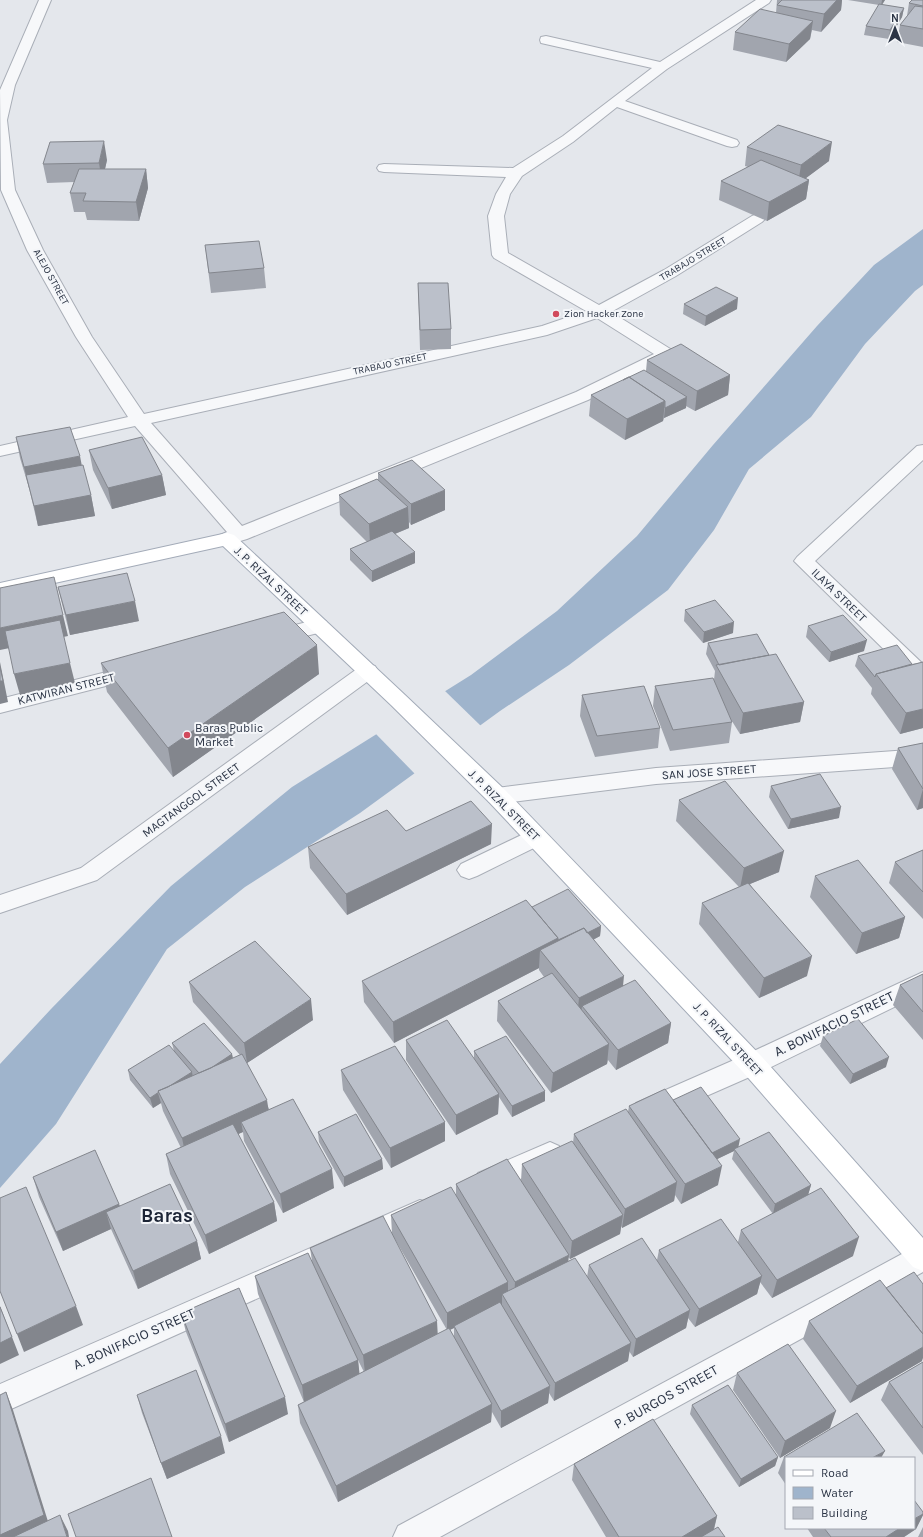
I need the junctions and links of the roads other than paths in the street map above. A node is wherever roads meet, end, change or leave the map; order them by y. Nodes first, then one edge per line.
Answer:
1 (45, 0) edge
2 (765, 0) edge
3 (546, 40) dead end
4 (662, 66) junction
5 (4, 87) edge
6 (616, 102) junction
7 (0, 120) edge
8 (732, 143) dead end
9 (384, 168) dead end
10 (516, 173) junction
11 (757, 219) dead end
12 (599, 312) junction
13 (138, 420) junction
14 (923, 450) edge
15 (0, 451) edge
16 (233, 537) junction
17 (0, 589) edge
18 (319, 626) junction
19 (258, 641) edge
20 (152, 668) edge
21 (368, 671) junction
22 (923, 676) edge
23 (0, 706) edge
24 (923, 757) edge
25 (497, 796) junction
26 (536, 837) junction
27 (469, 870) dead end
28 (0, 904) edge
29 (923, 982) edge
30 (752, 1064) junction
31 (620, 1122) edge
32 (569, 1145) edge
33 (923, 1257) edge
34 (0, 1399) edge
35 (409, 1537) edge

1 - 5 street, ALEJO STREET
2 - 4 street
3 - 4 street
4 - 6 street
5 - 7 street, ALEJO STREET
6 - 8 street
6 - 10 street
7 - 13 street, ALEJO STREET
9 - 10 street
10 - 12 street
11 - 12 street, TRABAJO STREET
12 - 13 street, TRABAJO STREET
12 - 16 street
13 - 15 street, TRABAJO STREET
13 - 16 street, ALEJO STREET
14 - 22 street, ILAYA STREET
16 - 17 main road, J. P. RIZAL STREET
16 - 18 main road, J. P. RIZAL STREET
18 - 19 street
18 - 21 main road, J. P. RIZAL STREET
20 - 23 street, KATWIRAN STREET
21 - 25 main road, J. P. RIZAL STREET
21 - 28 street, MAGTANGGOL STREET
24 - 25 street, SAN JOSE STREET
25 - 26 main road, J. P. RIZAL STREET
26 - 27 street
26 - 30 main road, J. P. RIZAL STREET
29 - 30 street, A. BONIFACIO STREET
30 - 31 street, A. BONIFACIO STREET
30 - 33 main road, J. P. RIZAL STREET
32 - 34 street, A. BONIFACIO STREET
33 - 35 street, P. BURGOS STREET

